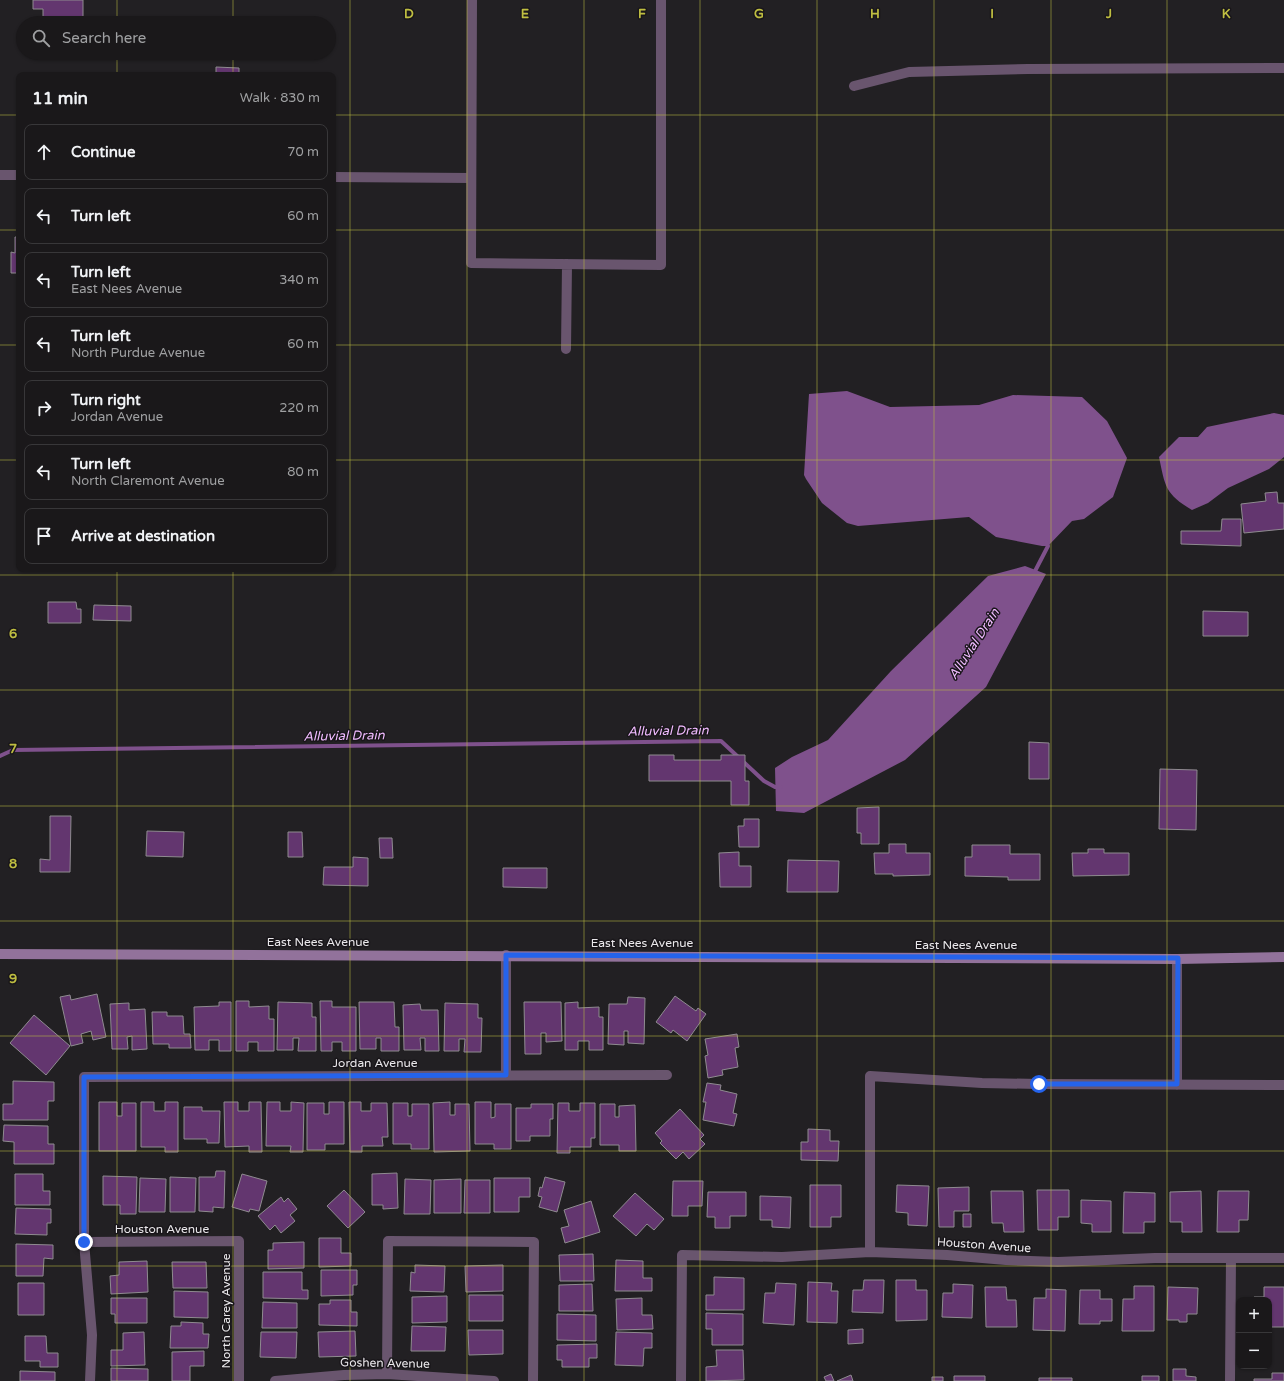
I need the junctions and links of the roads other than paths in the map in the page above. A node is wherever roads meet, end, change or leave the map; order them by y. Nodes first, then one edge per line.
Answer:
1 (472, 0) edge
2 (661, 0) edge
3 (1284, 68) edge
4 (854, 86) dead end
5 (0, 175) edge
6 (16, 175) edge
7 (336, 177) edge
8 (471, 178) junction
9 (567, 264) junction
10 (566, 349) dead end
11 (0, 954) edge
12 (506, 955) junction
13 (1284, 957) edge
14 (1178, 958) junction
15 (506, 1075) junction
16 (667, 1075) dead end
17 (1177, 1084) junction
18 (1284, 1085) edge
19 (239, 1241) joint
20 (84, 1242) junction
21 (870, 1252) junction
22 (1230, 1258) junction
23 (1284, 1258) edge
24 (387, 1374) junction
25 (90, 1381) edge
26 (239, 1381) edge
27 (275, 1381) edge
28 (494, 1381) edge
29 (533, 1381) edge
30 (681, 1381) edge
31 (1230, 1381) edge

1 - 8 street
2 - 9 street
3 - 4 street
5 - 6 street
7 - 8 street
8 - 9 street
9 - 10 street
11 - 12 main road, East Nees Avenue
12 - 14 main road, East Nees Avenue
12 - 15 street
13 - 14 main road, East Nees Avenue
14 - 17 street
15 - 16 street, Jordan Avenue
15 - 20 street, Jordan Avenue
17 - 18 street
17 - 21 street
19 - 20 street, Houston Avenue
19 - 26 street, North Carey Avenue
20 - 25 street
21 - 22 street, Houston Avenue
21 - 30 street, Houston Avenue
22 - 23 street, Houston Avenue
22 - 31 street
24 - 27 street, Goshen Avenue
24 - 28 street, Goshen Avenue
24 - 29 street

